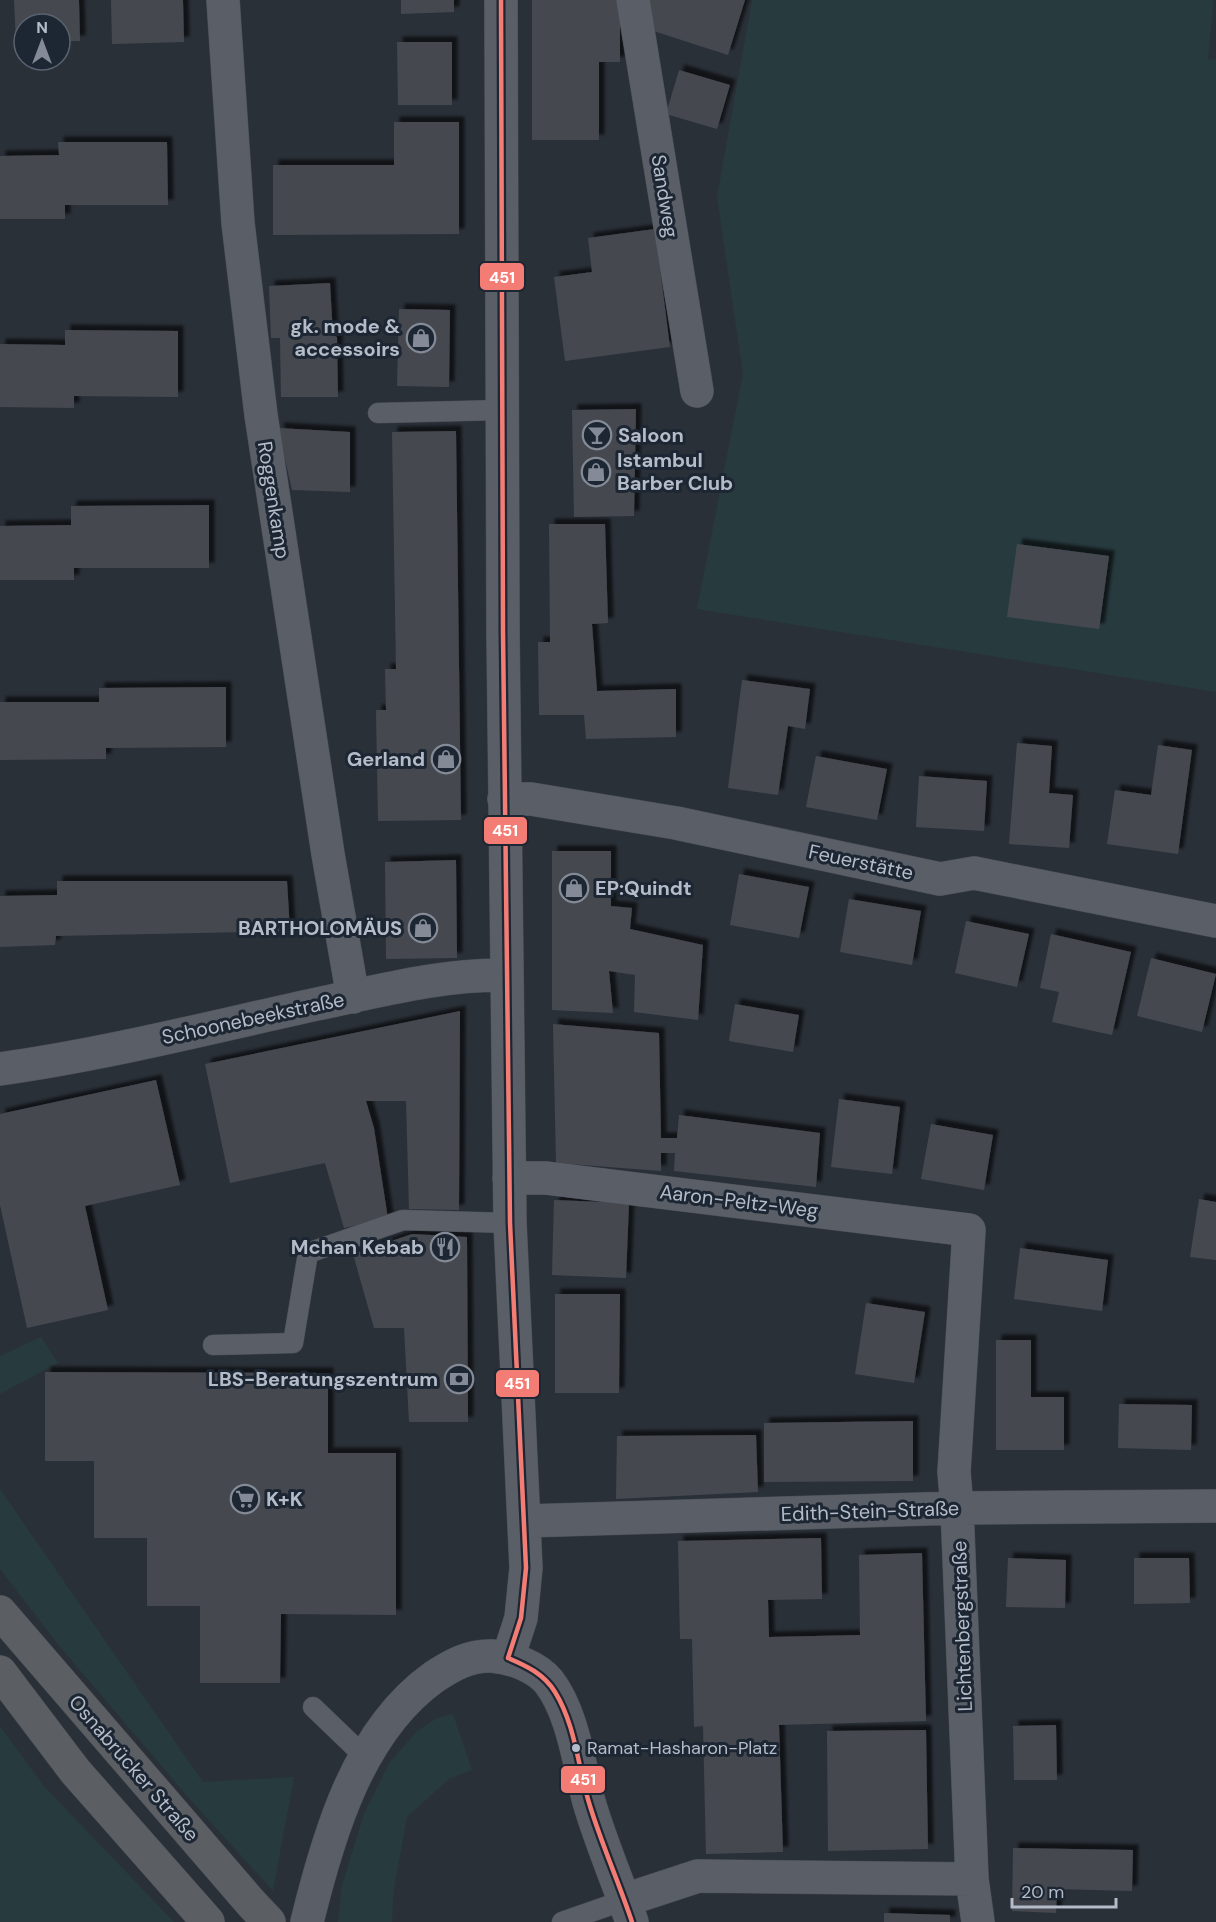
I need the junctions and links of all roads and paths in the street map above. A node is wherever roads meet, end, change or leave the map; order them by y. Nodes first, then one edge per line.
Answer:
1 (223, 0) edge
2 (501, 0) edge
3 (633, 0) edge
4 (697, 391) dead end
5 (501, 410) junction
6 (378, 413) dead end
7 (504, 799) junction
8 (1216, 921) edge
9 (506, 975) junction
10 (353, 997) junction
11 (0, 1069) edge
12 (509, 1178) junction
13 (510, 1223) junction
14 (969, 1230) joint
15 (213, 1345) dead end
16 (1216, 1506) edge
17 (957, 1508) junction
18 (525, 1521) junction
19 (0, 1612) edge
20 (508, 1658) junction
21 (0, 1672) edge
22 (313, 1707) dead end
23 (365, 1756) junction
24 (972, 1879) junction
25 (629, 1911) edge
26 (260, 1913) edge
27 (208, 1922) edge
28 (307, 1922) edge
29 (562, 1922) edge
30 (978, 1922) edge

1 - 10 street, Roggenkamp
2 - 5 street
3 - 4 street, Sandweg
5 - 6 lane
5 - 7 street
7 - 8 street, Feuerstätte
7 - 9 street
9 - 10 street, Schoonebeekstraße
9 - 12 street
10 - 11 street, Schoonebeekstraße
12 - 13 street
12 - 14 street, Aaron-Peltz-Weg
13 - 15 lane
13 - 18 street
14 - 17 street, Lichtenbergstraße
16 - 17 street, Edith-Stein-Straße
17 - 18 street, Edith-Stein-Straße
17 - 24 street, Lichtenbergstraße
18 - 20 street
19 - 26 highway, Osnabrücker Straße
20 - 23 street
20 - 25 street
21 - 27 highway
22 - 23 lane
23 - 28 street
24 - 25 street
24 - 30 street, Lichtenbergstraße
25 - 29 lane

